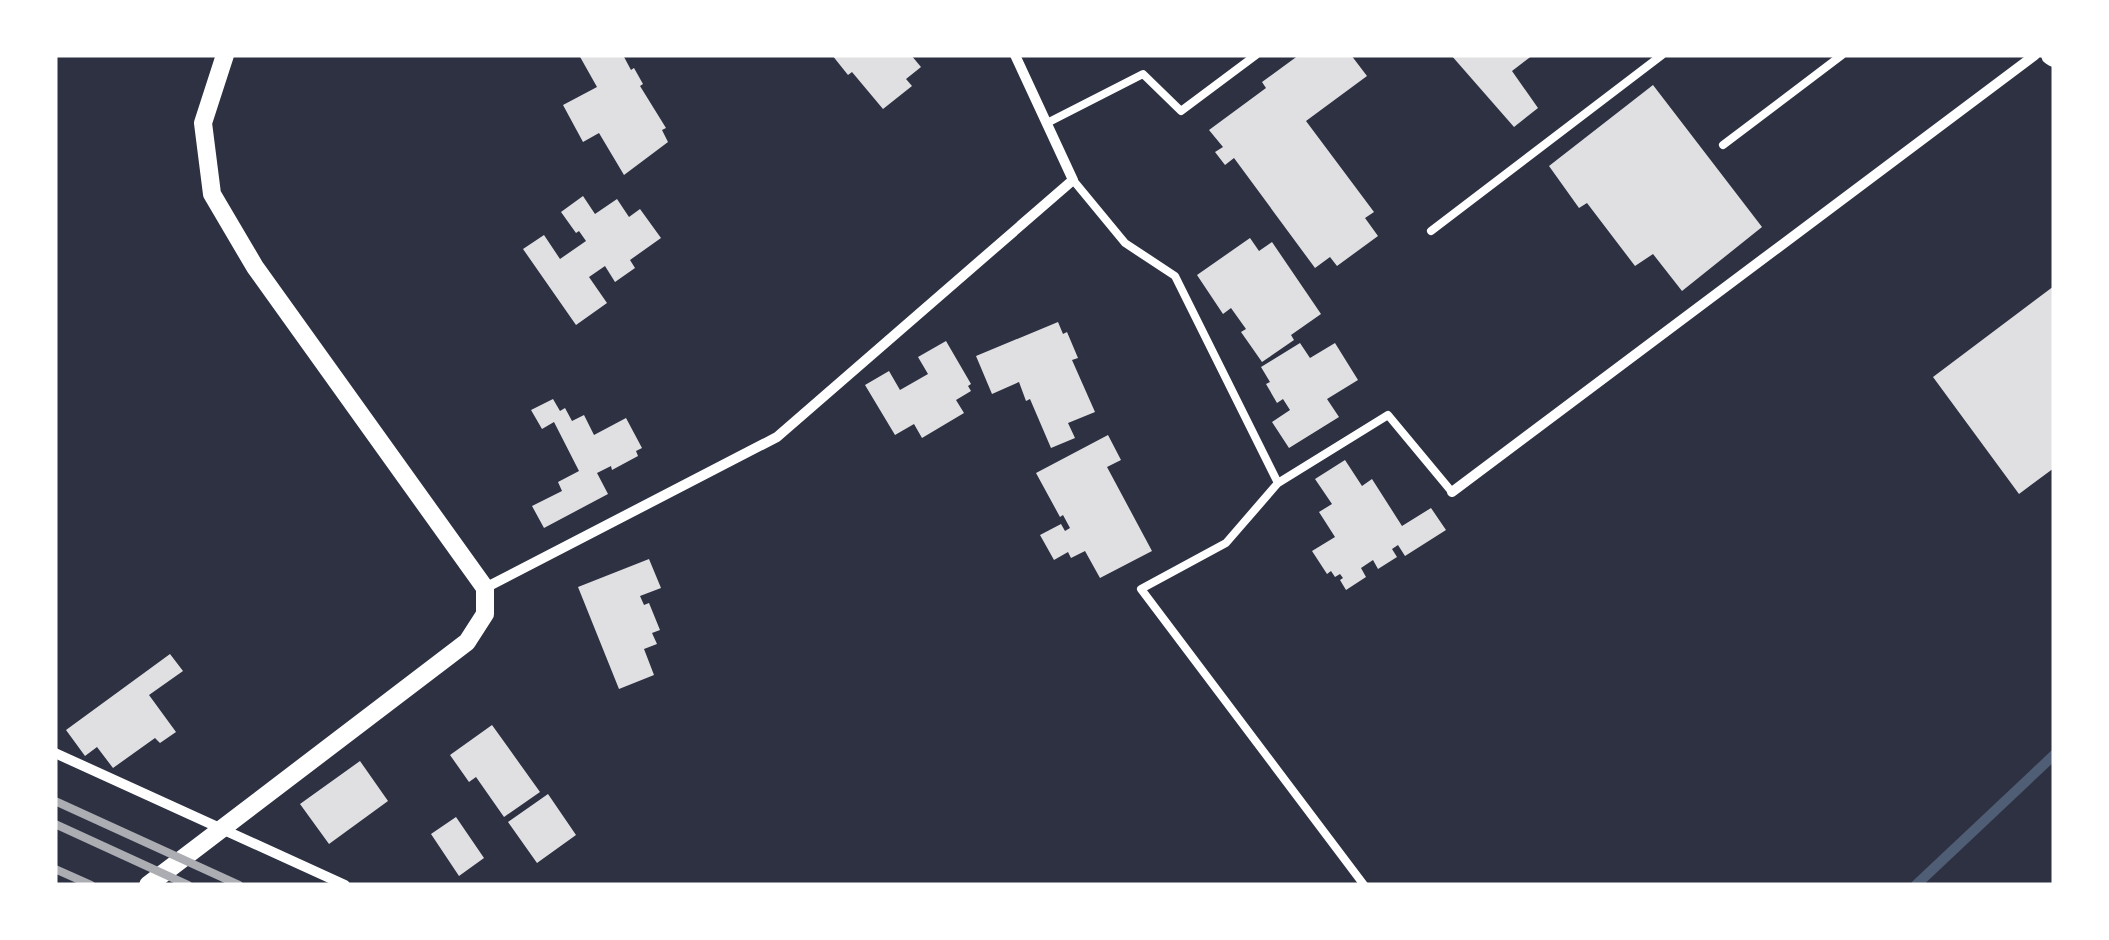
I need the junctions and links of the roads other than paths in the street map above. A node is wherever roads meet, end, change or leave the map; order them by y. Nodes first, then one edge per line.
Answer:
1 (225, 55) edge
2 (1015, 55) edge
3 (1256, 55) edge
4 (1662, 55) edge
5 (1842, 55) edge
6 (2036, 55) edge
7 (1047, 124) junction
8 (1723, 145) dead end
9 (1073, 180) junction
10 (1431, 231) dead end
11 (1278, 483) junction
12 (1452, 492) joint
13 (485, 588) junction
14 (55, 753) edge
15 (222, 828) junction
16 (148, 885) edge
17 (345, 885) edge
18 (1364, 885) edge

1 - 13 street
2 - 7 street
3 - 7 lane
4 - 10 lane
5 - 8 lane
6 - 12 street
7 - 9 street
9 - 11 lane
9 - 13 street
11 - 12 lane
11 - 18 lane
13 - 15 street
14 - 15 street
15 - 16 street
15 - 17 street

